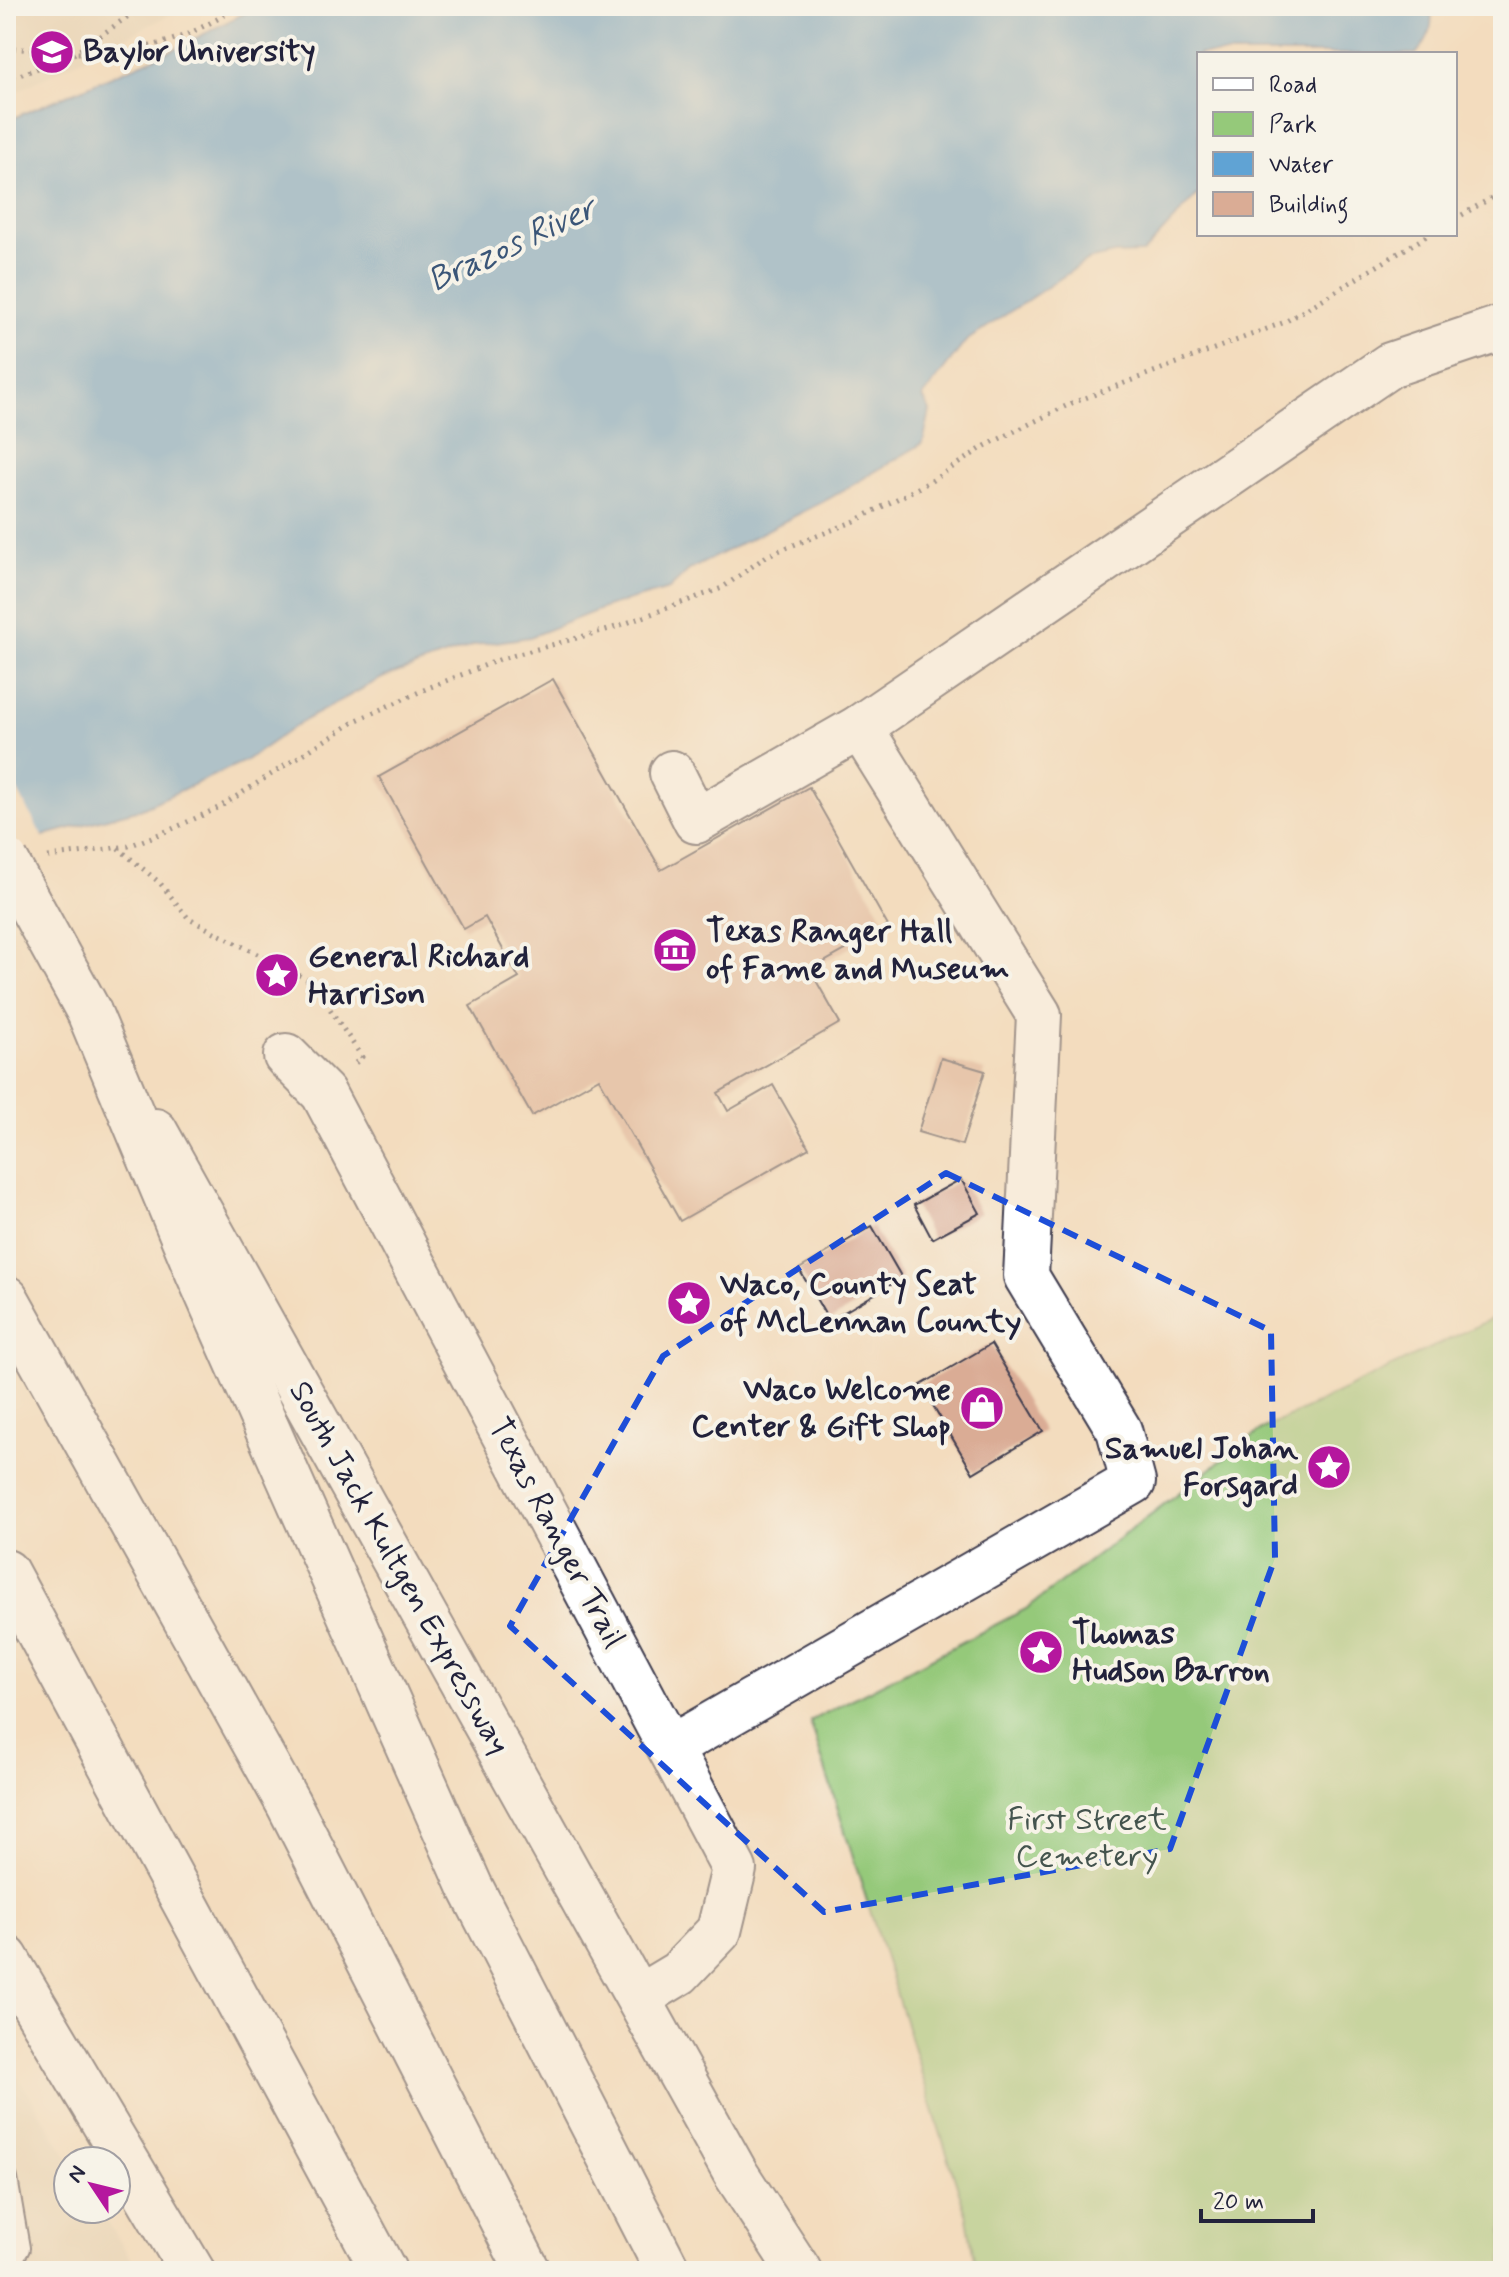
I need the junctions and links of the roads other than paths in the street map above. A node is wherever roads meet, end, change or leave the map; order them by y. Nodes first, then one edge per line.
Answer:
1 (1503, 327) edge
2 (860, 727) junction
3 (672, 773) dead end
4 (24, 859) edge
5 (89, 1012) junction
6 (286, 1056) dead end
7 (6, 1298) edge
8 (6, 1572) edge
9 (670, 1748) junction
10 (6, 1958) edge
11 (639, 1997) junction
12 (6, 2179) edge
13 (782, 2253) edge
14 (12, 2257) edge
15 (21, 2271) edge
16 (192, 2271) edge
17 (384, 2271) edge
18 (528, 2271) edge
19 (668, 2271) edge
20 (799, 2271) edge

1 - 2 main road
2 - 3 main road
2 - 9 main road
4 - 5 main road, South Jack Kultgen Expressway, bridge
5 - 11 main road, South Jack Kultgen Expressway
5 - 19 main road
6 - 9 main road, Texas Ranger Trail
7 - 18 main road
8 - 17 main road
9 - 11 main road, Texas Ranger Trail
10 - 16 main road
11 - 13 main road, South Jack Kultgen Expressway
12 - 14 lane
13 - 20 main road, South Jack Kultgen Expressway
14 - 15 lane

